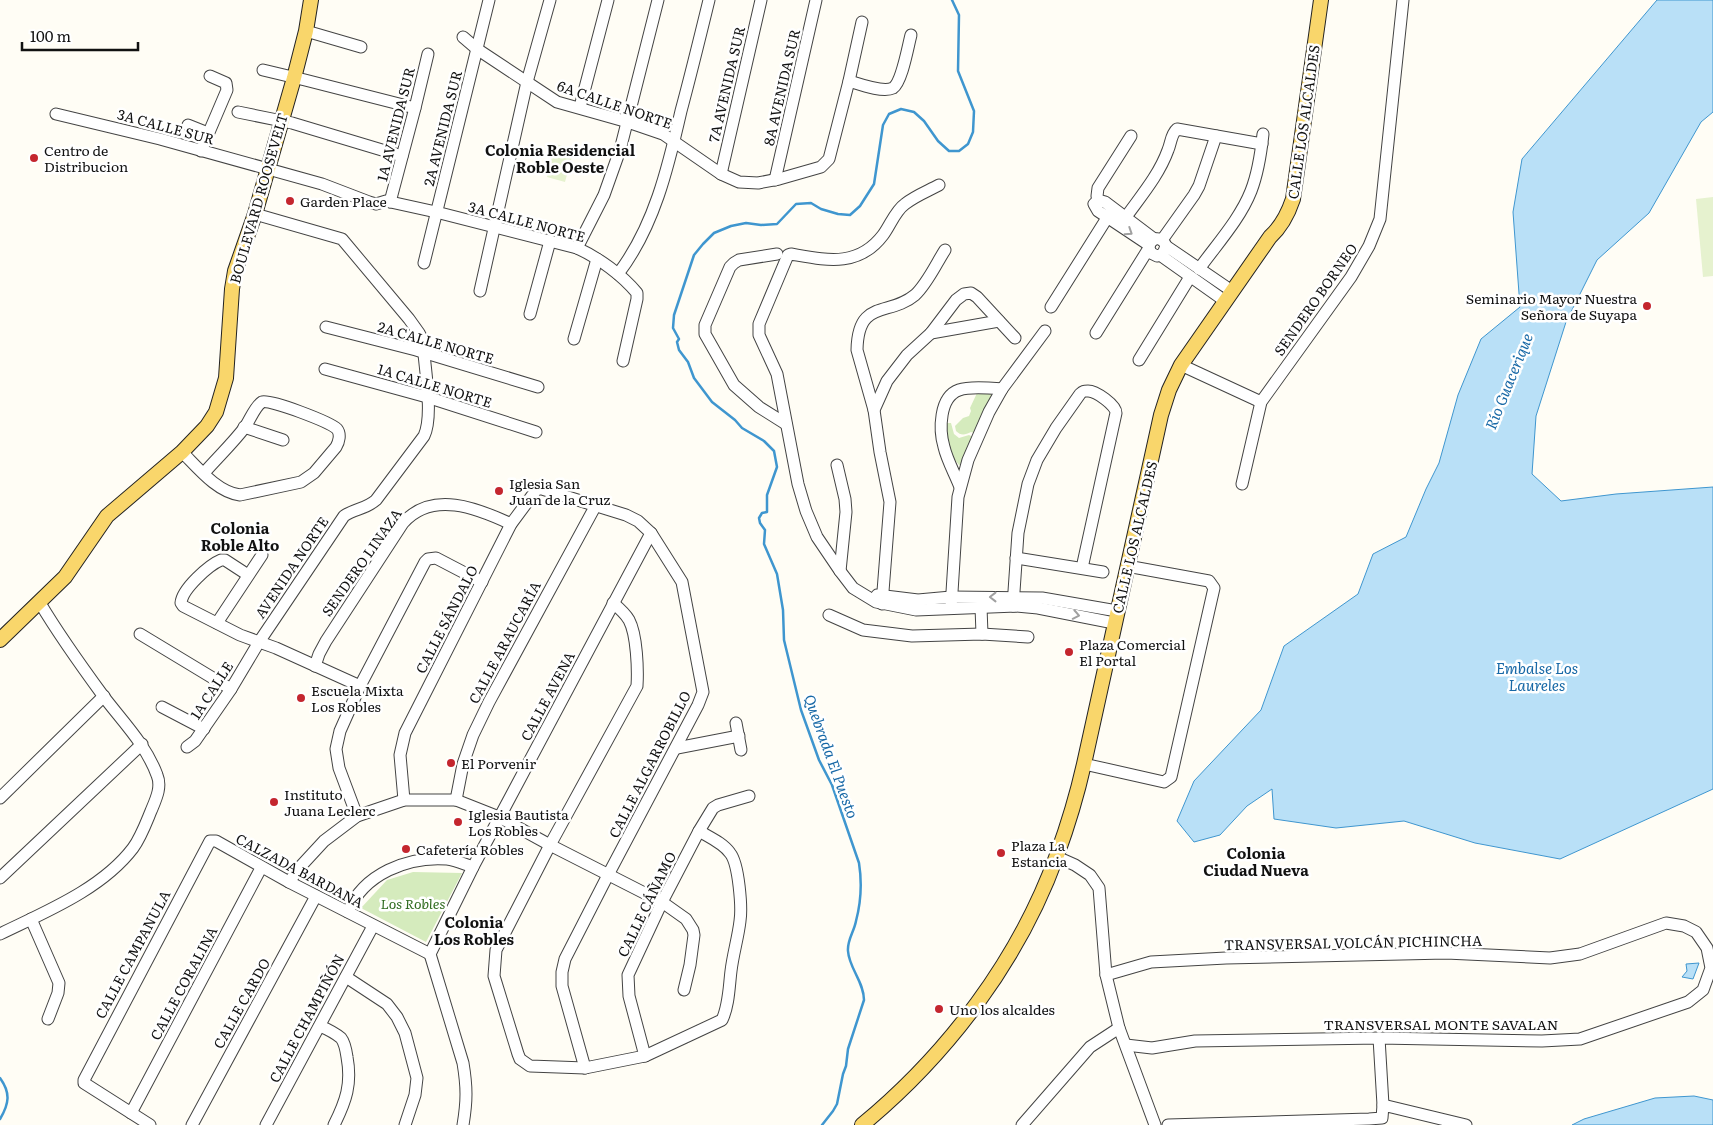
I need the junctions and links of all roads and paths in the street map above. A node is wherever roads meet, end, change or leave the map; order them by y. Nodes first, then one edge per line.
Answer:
1 (311, 0) edge
2 (489, 0) edge
3 (550, 0) edge
4 (608, 0) edge
5 (658, 0) edge
6 (709, 0) edge
7 (761, 0) edge
8 (816, 0) edge
9 (1315, 0) edge
10 (1320, 0) edge
11 (1403, 0) edge
12 (862, 22) dead end
13 (306, 31) junction
14 (912, 35) dead end
15 (463, 37) dead end
16 (361, 47) dead end
17 (476, 48) junction
18 (428, 54) dead end
19 (263, 70) dead end
20 (210, 76) dead end
21 (294, 78) junction
22 (849, 81) junction
23 (527, 82) junction
24 (416, 108) junction
25 (580, 108) junction
26 (238, 112) dead end
27 (56, 114) dead end
28 (281, 120) junction
29 (628, 122) junction
30 (188, 125) dead end
31 (208, 133) junction
32 (1131, 136) dead end
33 (1216, 136) junction
34 (674, 141) junction
35 (201, 150) junction
36 (402, 156) junction
37 (268, 170) junction
38 (721, 174) junction
39 (775, 180) junction
40 (939, 185) dead end
41 (1098, 200) junction
42 (388, 202) junction
43 (436, 212) junction
44 (255, 214) junction
45 (1107, 218) junction
46 (1126, 218) junction
47 (495, 227) junction
48 (1270, 237) junction
49 (550, 241) junction
50 (1157, 246) junction
51 (577, 248) junction
52 (945, 250) dead end
53 (776, 254) dead end
54 (597, 260) junction
55 (424, 263) dead end
56 (1200, 269) junction
57 (618, 274) junction
58 (1190, 276) junction
59 (480, 291) dead end
60 (1228, 296) junction
61 (1050, 307) dead end
62 (530, 314) dead end
63 (1000, 321) junction
64 (326, 327) dead end
65 (1045, 331) dead end
66 (931, 333) junction
67 (1096, 333) dead end
68 (1015, 338) dead end
69 (574, 339) dead end
70 (423, 353) junction
71 (1139, 360) dead end
72 (623, 361) dead end
73 (1181, 365) junction
74 (325, 369) dead end
75 (538, 387) dead end
76 (1002, 389) junction
77 (427, 397) junction
78 (1261, 402) junction
79 (874, 410) junction
80 (786, 424) junction
81 (244, 427) junction
82 (536, 432) dead end
83 (283, 440) dead end
84 (182, 452) junction
85 (837, 465) dead end
86 (204, 473) junction
87 (1242, 484) dead end
88 (960, 486) junction
89 (537, 489) joint
90 (596, 505) junction
91 (511, 524) junction
92 (651, 533) junction
93 (262, 555) dead end
94 (1016, 558) junction
95 (1127, 566) junction
96 (1082, 568) junction
97 (840, 571) junction
98 (1103, 572) dead end
99 (248, 574) junction
100 (482, 582) junction
101 (877, 599) junction
102 (951, 602) junction
103 (1012, 602) junction
104 (40, 603) junction
105 (613, 603) junction
106 (982, 607) junction
107 (829, 616) dead end
108 (1116, 617) junction
109 (217, 623) junction
110 (140, 634) dead end
111 (982, 634) junction
112 (1028, 637) dead end
113 (0, 640) edge
114 (258, 644) junction
115 (315, 666) junction
116 (360, 686) junction
117 (231, 689) junction
118 (104, 696) junction
119 (162, 707) dead end
120 (736, 723) dead end
121 (204, 729) junction
122 (738, 736) junction
123 (142, 744) junction
124 (187, 747) dead end
125 (677, 748) junction
126 (741, 750) dead end
127 (1084, 764) junction
128 (749, 796) dead end
129 (0, 798) edge
130 (404, 800) junction
131 (456, 800) junction
132 (357, 816) junction
133 (500, 817) junction
134 (699, 831) junction
135 (210, 841) joint
136 (550, 845) junction
137 (1057, 857) junction
138 (473, 867) junction
139 (261, 868) junction
140 (608, 875) junction
141 (0, 878) edge
142 (289, 882) junction
143 (316, 896) junction
144 (662, 902) junction
145 (348, 912) junction
146 (31, 919) junction
147 (373, 926) junction
148 (0, 934) edge
149 (1707, 948) joint
150 (430, 954) junction
151 (1106, 975) junction
152 (346, 976) junction
153 (684, 990) dead end
154 (48, 1019) dead end
155 (320, 1026) junction
156 (1119, 1028) junction
157 (1380, 1038) junction
158 (1126, 1045) junction
159 (645, 1056) junction
160 (585, 1068) junction
161 (1383, 1105) junction
162 (131, 1113) junction
163 (1382, 1121) edge
164 (150, 1125) edge
165 (192, 1125) edge
166 (266, 1125) edge
167 (334, 1125) edge
168 (405, 1125) edge
169 (463, 1125) edge
170 (862, 1125) edge
171 (1022, 1125) edge
172 (1154, 1125) edge
173 (1168, 1125) edge
174 (1466, 1125) edge

1 - 13 main road, BOULEVARD ROOSEVELT
2 - 17 street, 2A AVENIDA SUR
3 - 23 street
4 - 25 street
5 - 29 street
6 - 34 street
7 - 38 street, 7A AVENIDA SUR
8 - 39 street, 8A AVENIDA SUR
9 - 48 main road, CALLE LOS ALCALDES
10 - 48 main road, CALLE LOS ALCALDES
11 - 78 street, SENDERO BORNEO
12 - 22 street
13 - 16 street
13 - 21 main road, BOULEVARD ROOSEVELT
14 - 22 street
15 - 17 street, 6A CALLE NORTE
17 - 23 street, 6A CALLE NORTE
17 - 43 street, 2A AVENIDA SUR
18 - 24 street, 1A AVENIDA SUR
19 - 21 street
20 - 31 street
21 - 24 street
21 - 28 main road, BOULEVARD ROOSEVELT
22 - 39 street, 6A CALLE NORTE
23 - 25 street, 6A CALLE NORTE
23 - 47 street
24 - 36 street, 1A AVENIDA SUR
25 - 29 street, 6A CALLE NORTE
26 - 28 street
27 - 35 street, 3A CALLE SUR
28 - 36 street
28 - 37 main road, BOULEVARD ROOSEVELT
29 - 34 street, 6A CALLE NORTE
29 - 51 street
30 - 31 street
31 - 35 street
32 - 41 street
33 - 46 street
33 - 50 street
33 - 56 street
34 - 38 street, 6A CALLE NORTE
34 - 57 street
35 - 37 street, 3A CALLE SUR
36 - 42 street, 1A AVENIDA SUR
37 - 42 street, 3A CALLE NORTE
37 - 44 main road, BOULEVARD ROOSEVELT
38 - 39 street, 6A CALLE NORTE
40 - 80 street
41 - 45 street
41 - 46 street
42 - 43 street, 3A CALLE NORTE
43 - 47 street, 3A CALLE NORTE
43 - 55 street, 2A AVENIDA SUR
44 - 70 street, AVENIDA NORTE
44 - 84 main road, BOULEVARD ROOSEVELT
45 -> 50 street
45 - 61 street
46 - 50 street
47 - 49 street, 3A CALLE NORTE
47 - 59 street
48 - 60 main road, CALLE LOS ALCALDES
49 - 51 street, 3A CALLE NORTE
49 - 62 street
50 - 56 street
50 - 58 street
50 - 67 street
51 - 54 street, 3A CALLE NORTE
52 - 79 street
53 - 80 street
54 - 57 street, 3A CALLE NORTE
54 - 69 street
56 - 60 street
57 - 72 street, 3A CALLE NORTE
58 - 60 street
58 - 71 street
60 - 73 main road, CALLE LOS ALCALDES
63 - 66 street
63 - 66 street
63 - 68 street
64 - 70 street, 2A CALLE NORTE
65 - 76 street
66 - 79 street
70 - 75 street, 2A CALLE NORTE
70 - 77 street, AVENIDA NORTE
73 - 78 street
73 - 95 main road, CALLE LOS ALCALDES
74 - 77 street, 1A CALLE NORTE
76 - 88 street
76 - 88 street
77 - 82 street, 1A CALLE NORTE
77 - 114 street, AVENIDA NORTE
78 - 87 street
79 - 101 street
80 - 97 street
81 - 83 street
81 - 86 street
81 - 86 street
84 - 86 street
84 - 104 main road, BOULEVARD ROOSEVELT
85 - 97 street
88 - 102 street
89 - 90 street, CALLE ALGARROBILLO
89 - 91 street, CALLE SÁNDALO
90 - 92 street, CALLE ALGARROBILLO
90 - 131 street, CALLE ARAUCARÍA
91 - 100 street, CALLE SÁNDALO
91 - 115 street, SENDERO LINAZA
92 - 105 street, CALLE AVENA
92 - 125 street, CALLE ALGARROBILLO
93 - 99 street
94 - 96 street
94 - 96 street
94 - 103 street
95 - 108 main road, CALLE LOS ALCALDES
95 - 127 street
96 - 98 street
97 - 101 street
99 - 109 street
99 - 109 street
100 - 116 street
100 - 130 street, CALLE SÁNDALO
101 - 102 street
103 -> 102 street
102 - 106 street
103 - 106 street
103 - 108 street
104 - 113 main road, BOULEVARD ROOSEVELT
104 - 118 street
105 - 133 street, CALLE AVENA
105 - 136 street
106 - 111 street
107 - 111 street
108 - 127 main road, CALLE LOS ALCALDES
109 - 114 street
110 - 117 street
111 - 112 street
114 - 115 street
114 - 117 street, 1A CALLE
115 - 116 street
116 - 132 street
117 - 121 street, 1A CALLE
118 - 123 street
118 - 129 street
119 - 121 street
120 - 122 street
121 - 124 street, 1A CALLE
122 - 125 street
122 - 126 street
123 - 141 street
123 - 146 street
125 - 140 street, CALLE ALGARROBILLO
127 - 137 main road, CALLE LOS ALCALDES
128 - 134 street, CALLE CÁÑAMO
130 - 131 street
130 - 132 street
131 - 133 street
132 - 142 street
133 - 136 street
133 - 138 street, CALLE AVENA
134 - 144 street, CALLE CÁÑAMO
134 - 159 street
135 - 139 street, CALZADA BARDANA
135 - 162 street, CALLE CAMPANULA
136 - 140 street
136 - 160 street
137 - 151 street
137 - 170 main road, CALLE LOS ALCALDES
138 - 145 street
138 - 150 street, CALLE AVENA
139 - 142 street, CALZADA BARDANA
139 - 162 street, CALLE CORALINA
140 - 144 street
140 - 160 street, CALLE ALGARROBILLO
142 - 143 street, CALZADA BARDANA
143 - 145 street, CALZADA BARDANA
143 - 165 street, CALLE CARDO
144 - 153 street
144 - 159 street, CALLE CÁÑAMO
145 - 147 street, CALZADA BARDANA
146 - 148 street
146 - 154 street
147 - 150 street, CALZADA BARDANA
147 - 152 street, CALLE CHAMPIÑÓN
149 - 151 street, TRANSVERSAL VOLCÁN PICHINCHA
149 - 157 street, TRANSVERSAL MONTE SAVALAN
150 - 169 street
151 - 156 street
152 - 155 street, CALLE CHAMPIÑÓN
152 - 168 street
155 - 166 street, CALLE CHAMPIÑÓN
155 - 167 street
156 - 158 street
156 - 171 street
157 - 158 street, TRANSVERSAL MONTE SAVALAN
157 - 161 street
158 - 172 street
159 - 160 street
161 - 163 street
161 - 174 street
162 - 164 street
163 - 173 street

